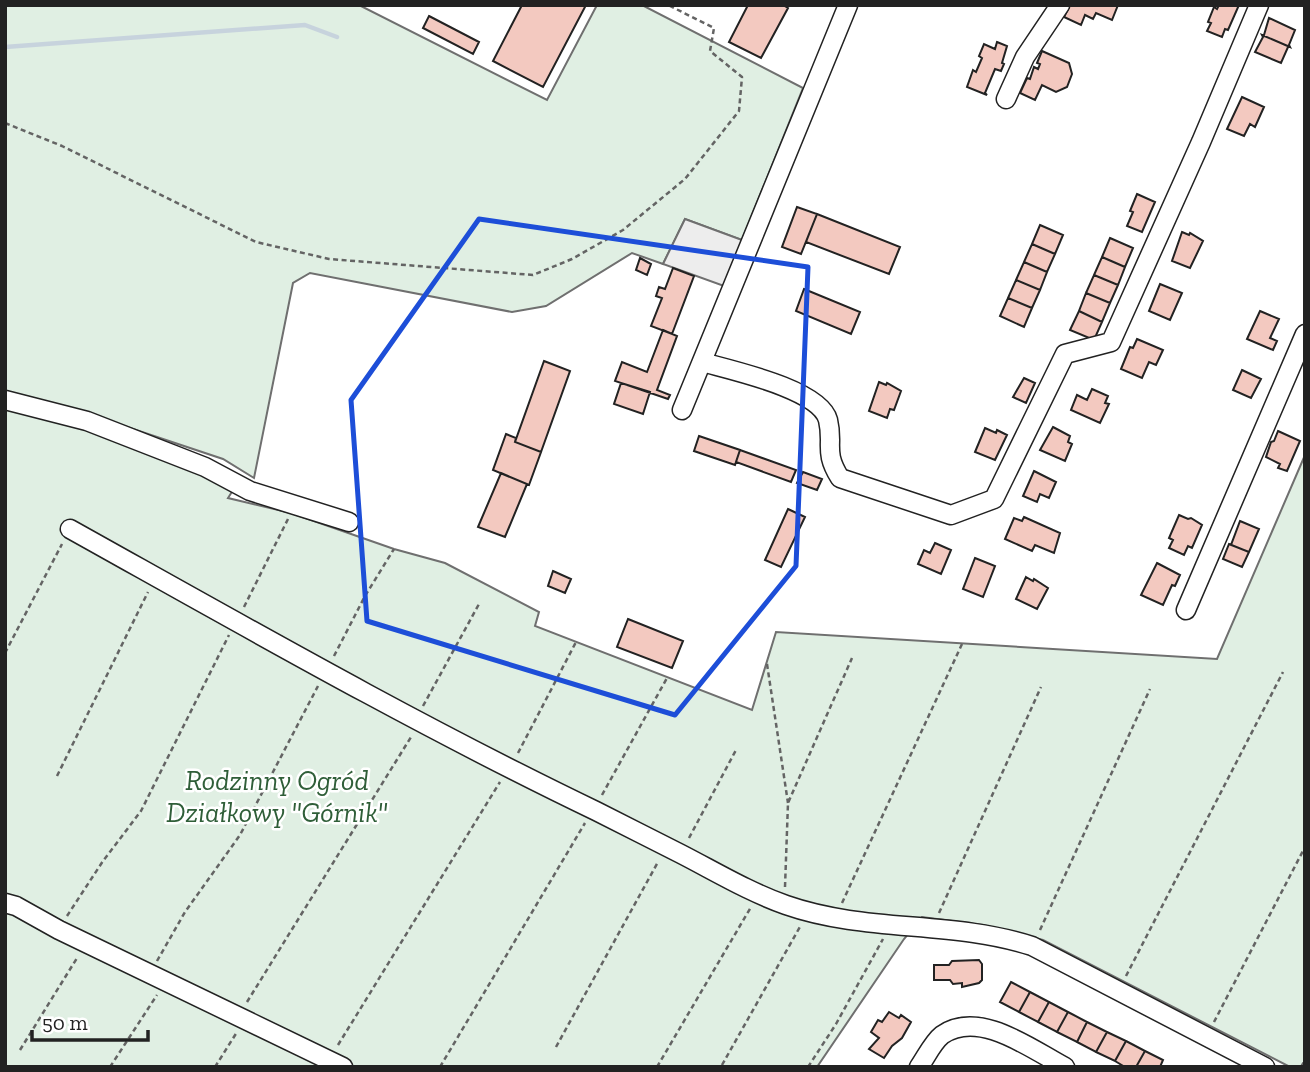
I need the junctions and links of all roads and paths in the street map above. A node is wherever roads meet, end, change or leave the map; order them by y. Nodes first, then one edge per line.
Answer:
1 (668, 5) edge
2 (848, 5) edge
3 (1060, 5) edge
4 (1259, 5) edge
5 (1006, 99) dead end
6 (5, 122) edge
7 (1305, 334) edge
8 (702, 362) junction
9 (5, 400) edge
10 (682, 410) dead end
11 (290, 513) dead end
12 (349, 522) dead end
13 (70, 530) joint
14 (394, 549) dead end
15 (156, 577) junction
16 (479, 604) dead end
17 (1186, 610) dead end
18 (236, 621) junction
19 (576, 642) dead end
20 (962, 645) dead end
21 (5, 653) edge
22 (852, 658) dead end
23 (766, 664) dead end
24 (326, 670) junction
25 (1283, 673) dead end
26 (667, 678) dead end
27 (1041, 687) dead end
28 (1150, 689) dead end
29 (419, 720) junction
30 (736, 750) dead end
31 (510, 768) junction
32 (57, 776) dead end
33 (789, 803) junction
34 (593, 810) junction
35 (1305, 847) edge
36 (674, 850) junction
37 (758, 895) junction
38 (5, 903) edge
39 (783, 904) junction
40 (808, 913) junction
41 (936, 918) dead end
42 (835, 919) junction
43 (59, 930) junction
44 (1036, 939) dead end
45 (86, 943) junction
46 (882, 944) dead end
47 (159, 977) junction
48 (1123, 980) dead end
49 (241, 1019) junction
50 (1212, 1026) dead end
51 (555, 1047) dead end
52 (20, 1050) dead end
53 (1305, 1060) edge
54 (336, 1064) edge
55 (722, 1065) dead end
56 (110, 1067) edge
57 (215, 1067) edge
58 (440, 1067) edge
59 (657, 1067) edge
60 (808, 1067) edge
61 (919, 1067) edge
62 (1065, 1067) edge
63 (1265, 1067) edge
64 (1301, 1067) edge

1 - 6 path
2 - 8 street
3 - 5 street
4 - 8 street
7 - 17 street
8 - 10 street
9 - 12 street
11 - 18 path
13 - 15 street
13 - 21 path
14 - 24 path
15 - 18 street
15 - 32 path
16 - 29 path
18 - 24 street
18 - 43 path
19 - 31 path
20 - 42 path
22 - 33 path
23 - 33 path
24 - 29 street
24 - 47 path
25 - 48 path
26 - 34 path
27 - 41 path
28 - 44 path
29 - 31 street
29 - 49 path
30 - 36 path
31 - 34 street
31 - 54 path
33 - 39 path
34 - 36 street
34 - 58 path
35 - 50 path
36 - 37 street
36 - 51 path
37 - 39 street
37 - 59 path
38 - 43 street
39 - 40 street
40 - 42 street
40 - 55 path
42 - 63 street
43 - 45 street
45 - 47 street
45 - 52 path
46 - 60 path
47 - 49 street
47 - 56 path
49 - 54 street
49 - 57 path
53 - 64 path
61 - 62 street

